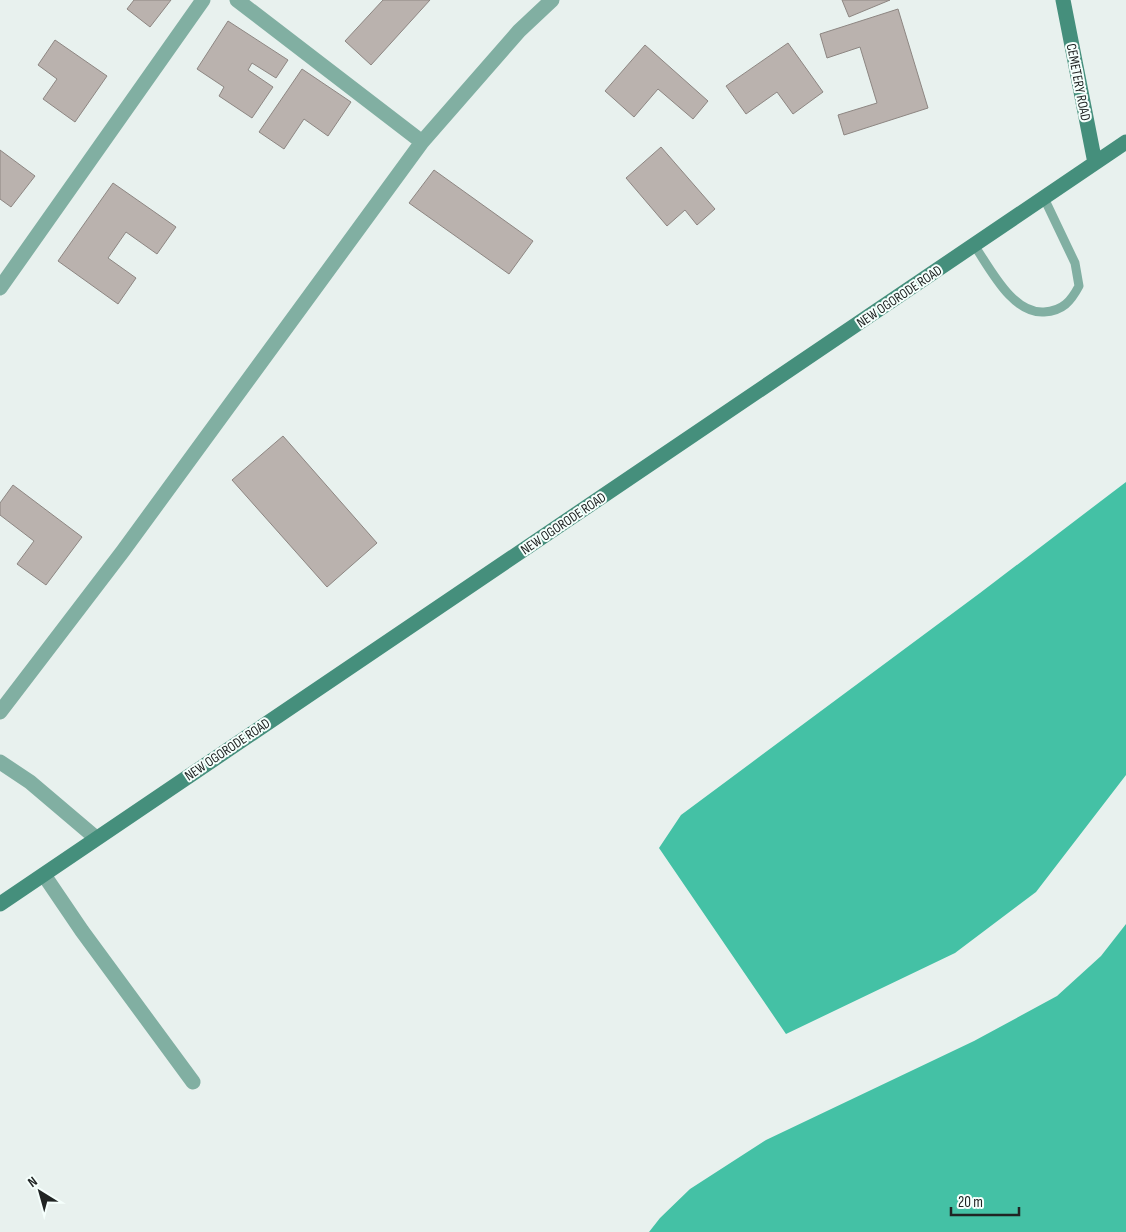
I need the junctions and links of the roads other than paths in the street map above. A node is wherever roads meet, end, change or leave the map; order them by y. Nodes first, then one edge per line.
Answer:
1 (203, 0) edge
2 (237, 0) edge
3 (552, 0) edge
4 (1063, 0) edge
5 (422, 142) junction
6 (1126, 142) edge
7 (1095, 163) junction
8 (1044, 198) junction
9 (974, 245) junction
10 (0, 288) edge
11 (0, 712) edge
12 (0, 762) edge
13 (96, 838) junction
14 (44, 875) junction
15 (0, 904) edge
16 (193, 1082) dead end

1 - 10 street
2 - 5 street
3 - 5 street
4 - 7 street, CEMETERY ROAD
5 - 11 street
6 - 7 street, NEW OGORODE ROAD
7 - 8 street, NEW OGORODE ROAD
8 - 9 street, NEW OGORODE ROAD
8 - 9 lane
9 - 13 street, NEW OGORODE ROAD
12 - 13 street
13 - 14 street, NEW OGORODE ROAD
14 - 15 street, NEW OGORODE ROAD
14 - 16 street

